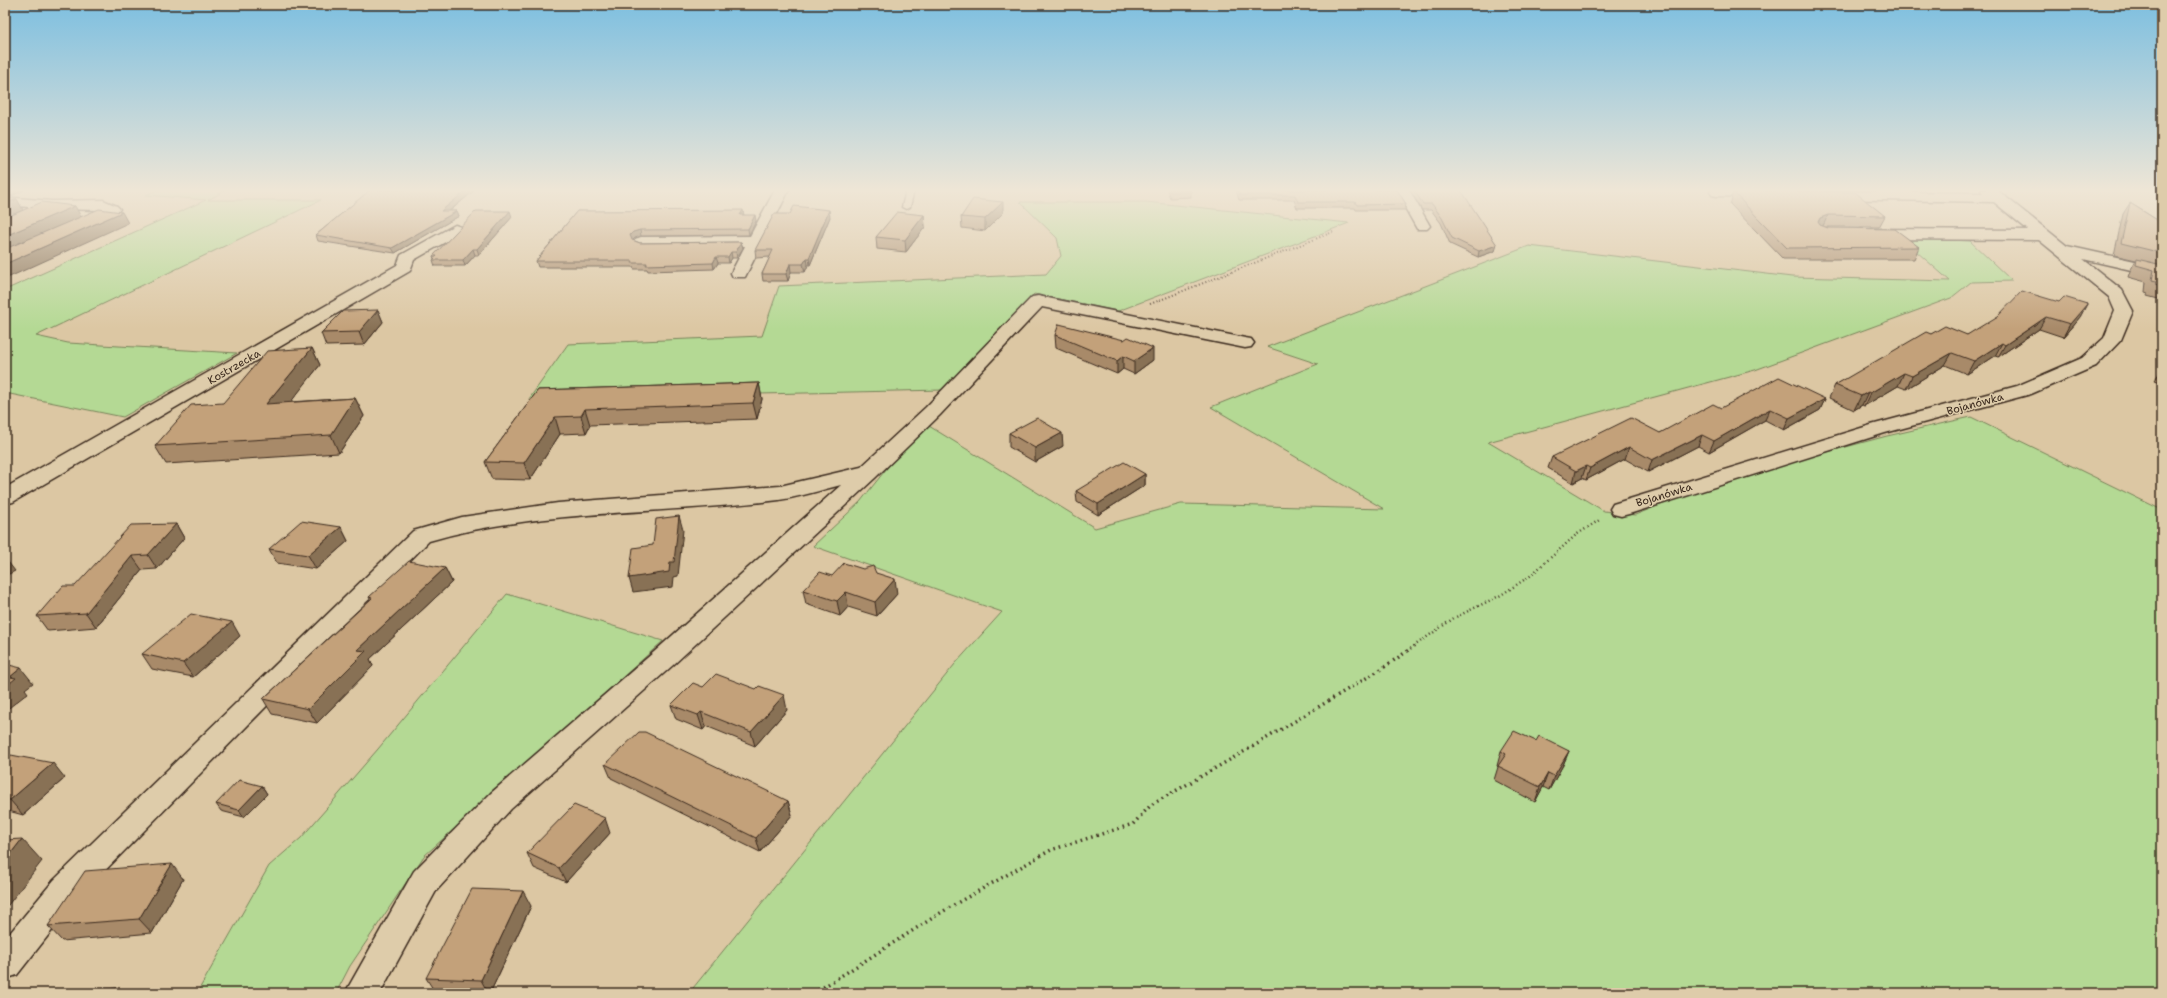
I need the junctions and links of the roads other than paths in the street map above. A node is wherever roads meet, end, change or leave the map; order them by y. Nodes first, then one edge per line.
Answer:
1 (444, 237) edge
2 (758, 237) edge
3 (2047, 237) edge
4 (756, 241) junction
5 (640, 242) edge
6 (2065, 251) junction
7 (2162, 272) edge
8 (739, 273) dead end
9 (1246, 343) dead end
10 (868, 472) junction
11 (5, 497) edge
12 (1621, 509) road end
13 (5, 964) edge
14 (362, 993) edge

1 - 11 street, Kostrzecka
2 - 4 street
3 - 6 street, Bojanówka
4 - 5 street
4 - 8 street
6 - 7 street
6 - 12 street, Bojanówka
9 - 10 street
10 - 13 street
10 - 14 street

